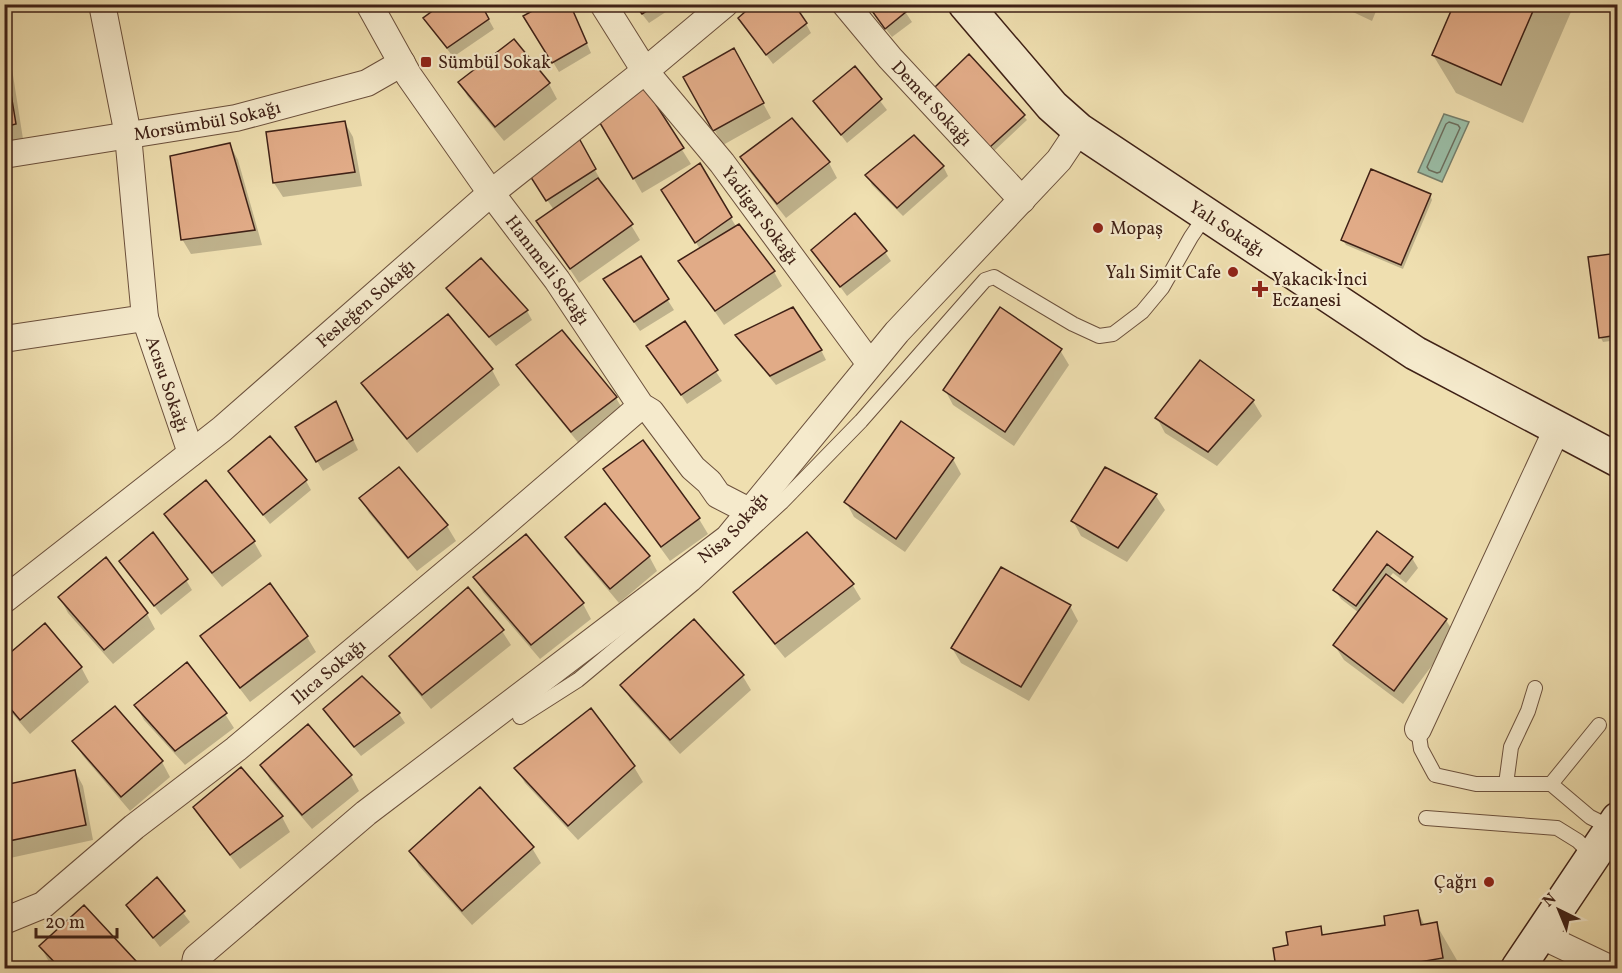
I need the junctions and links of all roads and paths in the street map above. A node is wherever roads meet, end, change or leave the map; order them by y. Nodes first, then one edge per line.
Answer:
1 (102, 4) edge
2 (369, 4) edge
3 (603, 4) edge
4 (725, 4) edge
5 (845, 4) edge
6 (965, 4) edge
7 (402, 63) junction
8 (645, 71) junction
9 (1079, 130) junction
10 (128, 135) junction
11 (4, 155) edge
12 (491, 193) junction
13 (1022, 200) junction
14 (1206, 214) junction
15 (145, 318) junction
16 (4, 339) edge
17 (870, 364) junction
18 (641, 406) junction
19 (1558, 427) junction
20 (191, 453) junction
21 (1617, 460) edge
22 (751, 512) junction
23 (4, 600) edge
24 (1536, 688) dead end
25 (520, 717) dead end
26 (1599, 725) dead end
27 (1418, 729) joint
28 (1506, 784) junction
29 (1551, 784) junction
30 (1426, 818) dead end
31 (1615, 824) edge
32 (1592, 855) junction
33 (4, 921) edge
34 (1540, 935) junction
35 (194, 969) edge
36 (1518, 969) edge
37 (1609, 969) edge

1 - 10 street, Acısu Sokağı
2 - 7 street, Hanımeli Sokağı
3 - 8 street, Yadigar Sokağı
4 - 8 street, Fesleğen Sokağı
5 - 13 street, Demet Sokağı
6 - 9 street, Yalı Sokağı
7 - 10 street, Morsümbül Sokağı
7 - 12 street, Hanımeli Sokağı
8 - 12 street, Fesleğen Sokağı
8 - 17 street, Yadigar Sokağı
9 - 13 street, Nisa Sokağı
9 - 14 street, Yalı Sokağı
10 - 11 street, Morsümbül Sokağı
10 - 15 street, Acısu Sokağı
12 - 18 street, Hanımeli Sokağı
12 - 20 street, Fesleğen Sokağı
13 - 17 street, Nisa Sokağı
14 - 19 street, Yalı Sokağı
14 - 25 lane
15 - 16 street
15 - 20 street, Acısu Sokağı
17 - 22 street, Nisa Sokağı
18 - 22 street, Hanımeli Sokağı
18 - 33 street, Ilıca Sokağı
19 - 21 street, Yalı Sokağı
19 - 27 street
20 - 23 street, Fesleğen Sokağı
22 - 35 street, Nisa Sokağı
24 - 28 lane
26 - 29 lane
27 - 28 lane
28 - 29 lane
29 - 31 lane
30 - 32 lane
31 - 32 street
32 - 34 street
34 - 36 street
34 - 37 street

